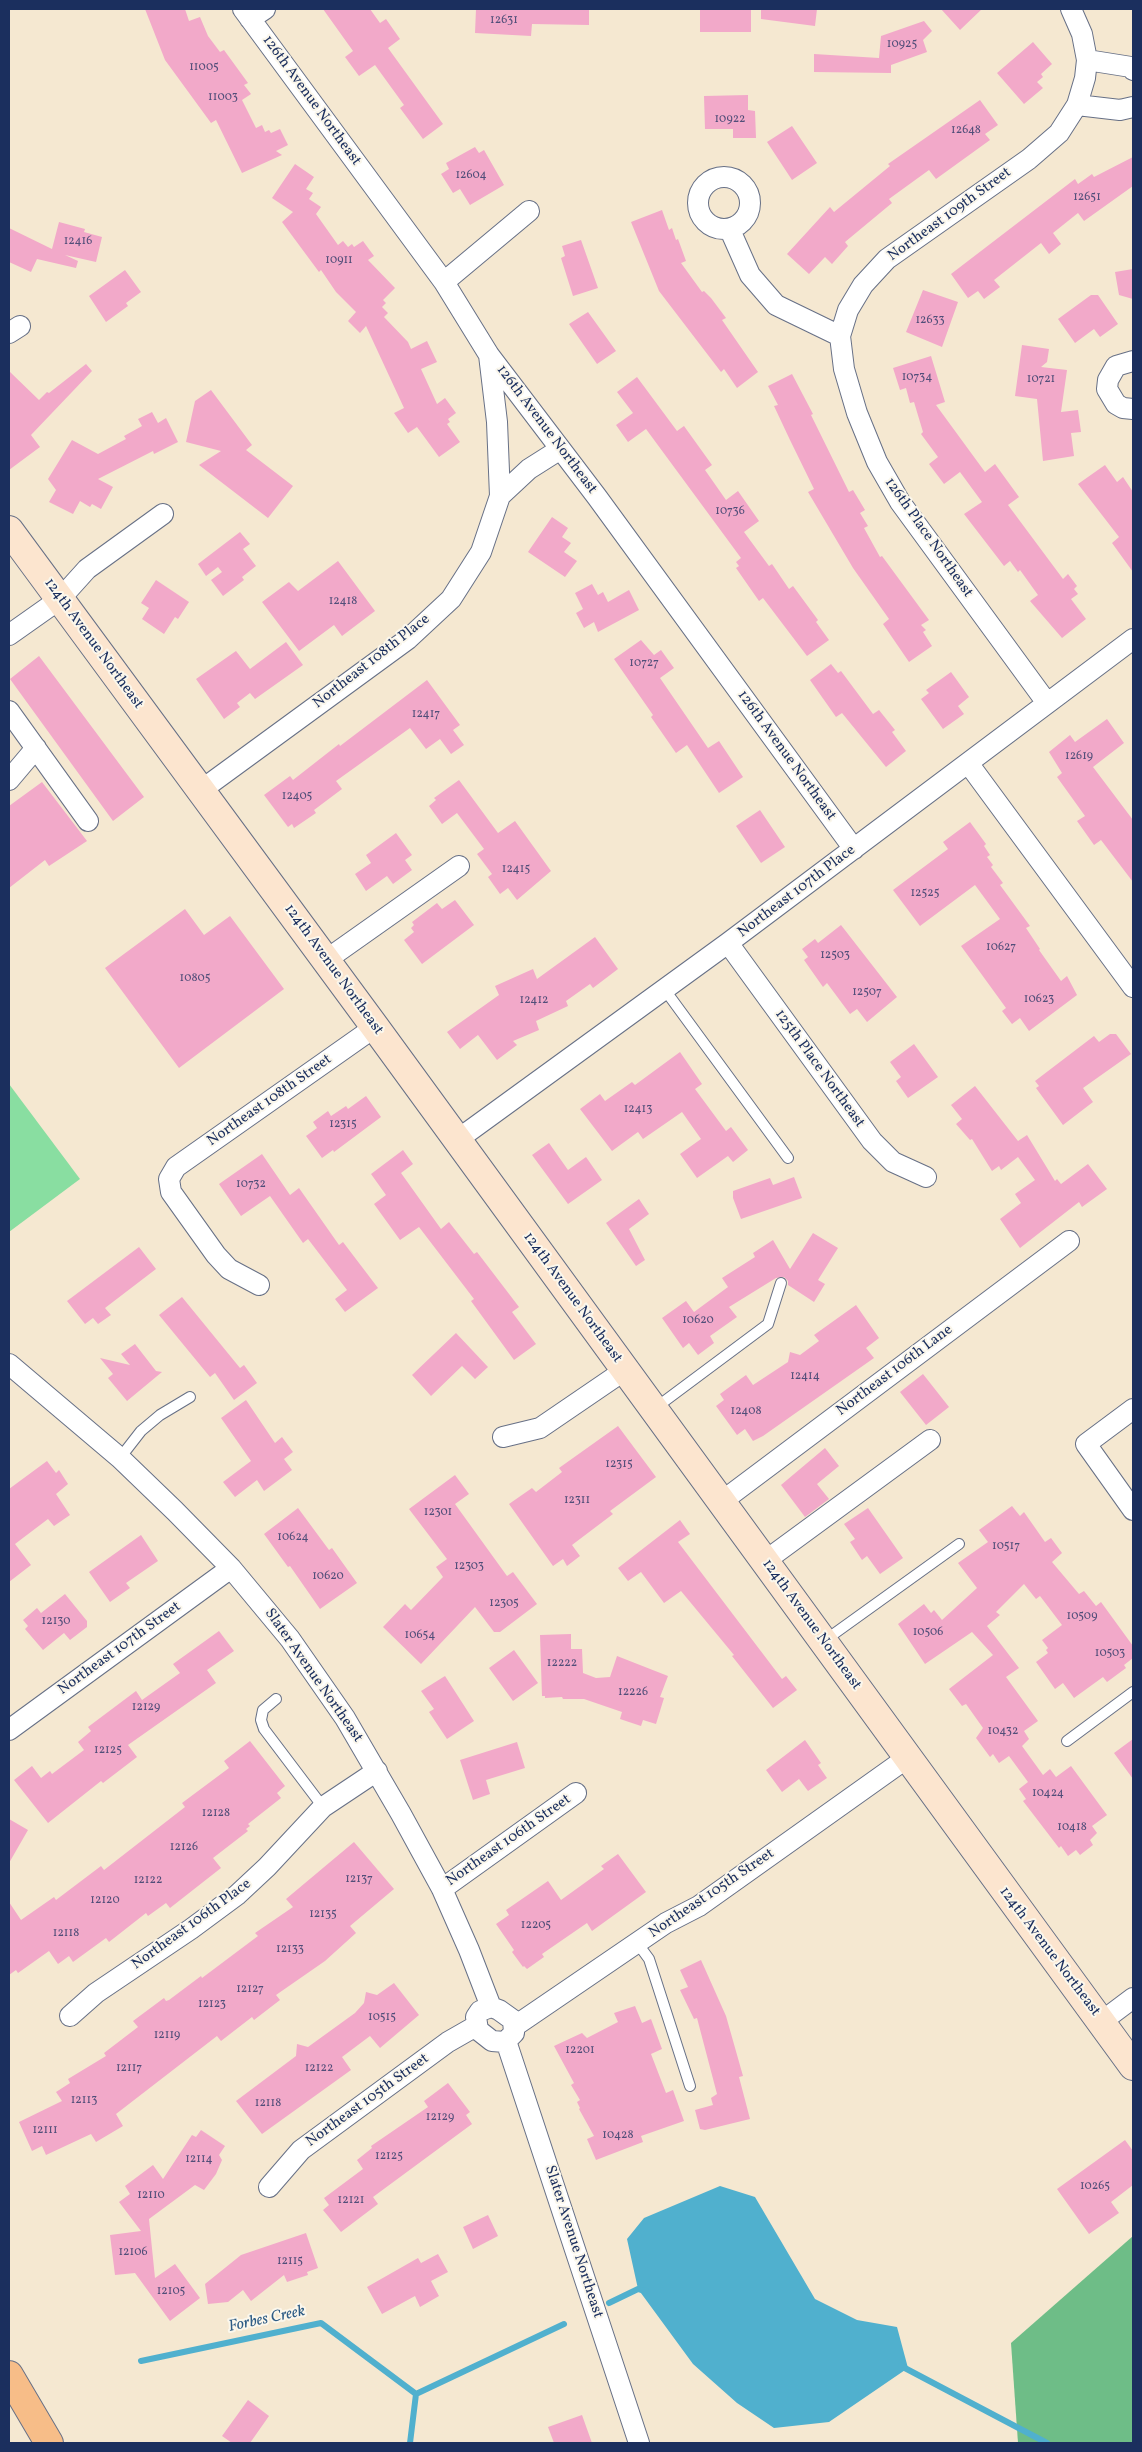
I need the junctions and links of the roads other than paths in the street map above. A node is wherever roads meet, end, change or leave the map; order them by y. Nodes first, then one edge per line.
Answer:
1 (1070, 9) edge
2 (253, 12) edge
3 (1086, 69) junction
4 (1133, 70) edge
5 (1077, 105) junction
6 (1133, 107) edge
7 (529, 211) dead end
8 (730, 230) dead end
9 (444, 282) junction
10 (840, 336) junction
11 (489, 355) junction
12 (1133, 361) edge
13 (1133, 415) edge
14 (559, 450) junction
15 (500, 496) junction
16 (163, 514) dead end
17 (9, 530) edge
18 (60, 599) junction
19 (9, 635) edge
20 (1133, 639) edge
21 (1047, 703) junction
22 (9, 711) edge
23 (36, 748) junction
24 (968, 763) junction
25 (9, 780) edge
26 (200, 791) junction
27 (88, 820) dead end
28 (854, 849) junction
29 (459, 866) dead end
30 (728, 943) junction
31 (326, 960) junction
32 (1133, 987) edge
33 (665, 990) junction
34 (375, 1027) junction
35 (457, 1140) junction
36 (788, 1158) dead end
37 (926, 1177) dead end
38 (1069, 1241) dead end
39 (781, 1283) dead end
40 (259, 1285) dead end
41 (9, 1364) edge
42 (625, 1370) junction
43 (190, 1396) dead end
44 (1133, 1409) edge
45 (654, 1410) junction
46 (503, 1437) dead end
47 (930, 1440) dead end
48 (120, 1458) junction
49 (721, 1502) junction
50 (1133, 1510) edge
51 (959, 1544) dead end
52 (765, 1561) junction
53 (231, 1568) junction
54 (823, 1642) junction
55 (1133, 1692) edge
56 (276, 1699) dead end
57 (9, 1730) edge
58 (1067, 1741) dead end
59 (908, 1758) junction
60 (377, 1771) junction
61 (576, 1793) dead end
62 (323, 1807) junction
63 (442, 1889) junction
64 (638, 1944) junction
65 (1133, 1998) edge
66 (491, 2007) junction
67 (70, 2016) dead end
68 (1101, 2022) junction
69 (476, 2026) junction
70 (511, 2034) junction
71 (1133, 2066) edge
72 (690, 2086) dead end
73 (269, 2187) dead end
74 (9, 2375) edge
75 (49, 2443) edge
76 (639, 2443) edge

1 - 3 street
2 - 9 street, 126th Avenue Northeast
3 - 4 street
3 - 5 street, Northeast 109th Street
5 - 6 street
5 - 10 street, Northeast 109th Street
7 - 9 street
8 - 10 street
9 - 11 street, 126th Avenue Northeast
10 - 21 street, 126th Place Northeast
11 - 14 street, 126th Avenue Northeast
11 - 15 street, Northeast 108th Place
12 - 13 street
14 - 15 street, Northeast 108th Place
14 - 28 street, 126th Avenue Northeast
15 - 26 street, Northeast 108th Place
16 - 18 street
17 - 18 main road, 124th Avenue Northeast
18 - 19 street
18 - 26 main road, 124th Avenue Northeast
20 - 21 street, Northeast 107th Place
21 - 24 street, Northeast 107th Place
22 - 23 street
23 - 25 street
23 - 27 street
24 - 28 street, Northeast 107th Place
24 - 32 street
26 - 31 main road, 124th Avenue Northeast
28 - 30 street, Northeast 107th Place
29 - 31 street
30 - 33 street, Northeast 107th Place
30 - 37 street, 125th Place Northeast
31 - 34 main road, 124th Avenue Northeast
33 - 35 street, Northeast 107th Place
33 - 36 lane
34 - 35 main road, 124th Avenue Northeast
34 - 40 street, Northeast 108th Street
35 - 42 main road, 124th Avenue Northeast
38 - 49 street, Northeast 106th Lane
39 - 45 lane
41 - 48 street, Slater Avenue Northeast
42 - 45 main road, 124th Avenue Northeast
42 - 46 street
43 - 48 lane
44 - 50 street
45 - 49 main road, 124th Avenue Northeast
47 - 52 street
48 - 53 street, Slater Avenue Northeast
49 - 52 main road, 124th Avenue Northeast
51 - 54 lane
52 - 54 main road, 124th Avenue Northeast
53 - 57 street, Northeast 107th Street
53 - 60 street, Slater Avenue Northeast
54 - 59 main road, 124th Avenue Northeast
55 - 58 lane
56 - 62 lane
59 - 64 street, Northeast 105th Street
59 - 68 main road, 124th Avenue Northeast
60 - 62 street, Northeast 106th Place
60 - 63 street, Slater Avenue Northeast
61 - 63 street, Northeast 106th Street
62 - 67 street, Northeast 106th Place
63 - 66 street, Slater Avenue Northeast
64 - 70 street, Northeast 105th Street
64 - 72 lane
65 - 68 street
66 - 69 street
66 - 70 street
68 - 71 main road, 124th Avenue Northeast
69 - 70 street
69 - 73 street, Northeast 105th Street
70 - 76 street, Slater Avenue Northeast
74 - 75 highway

